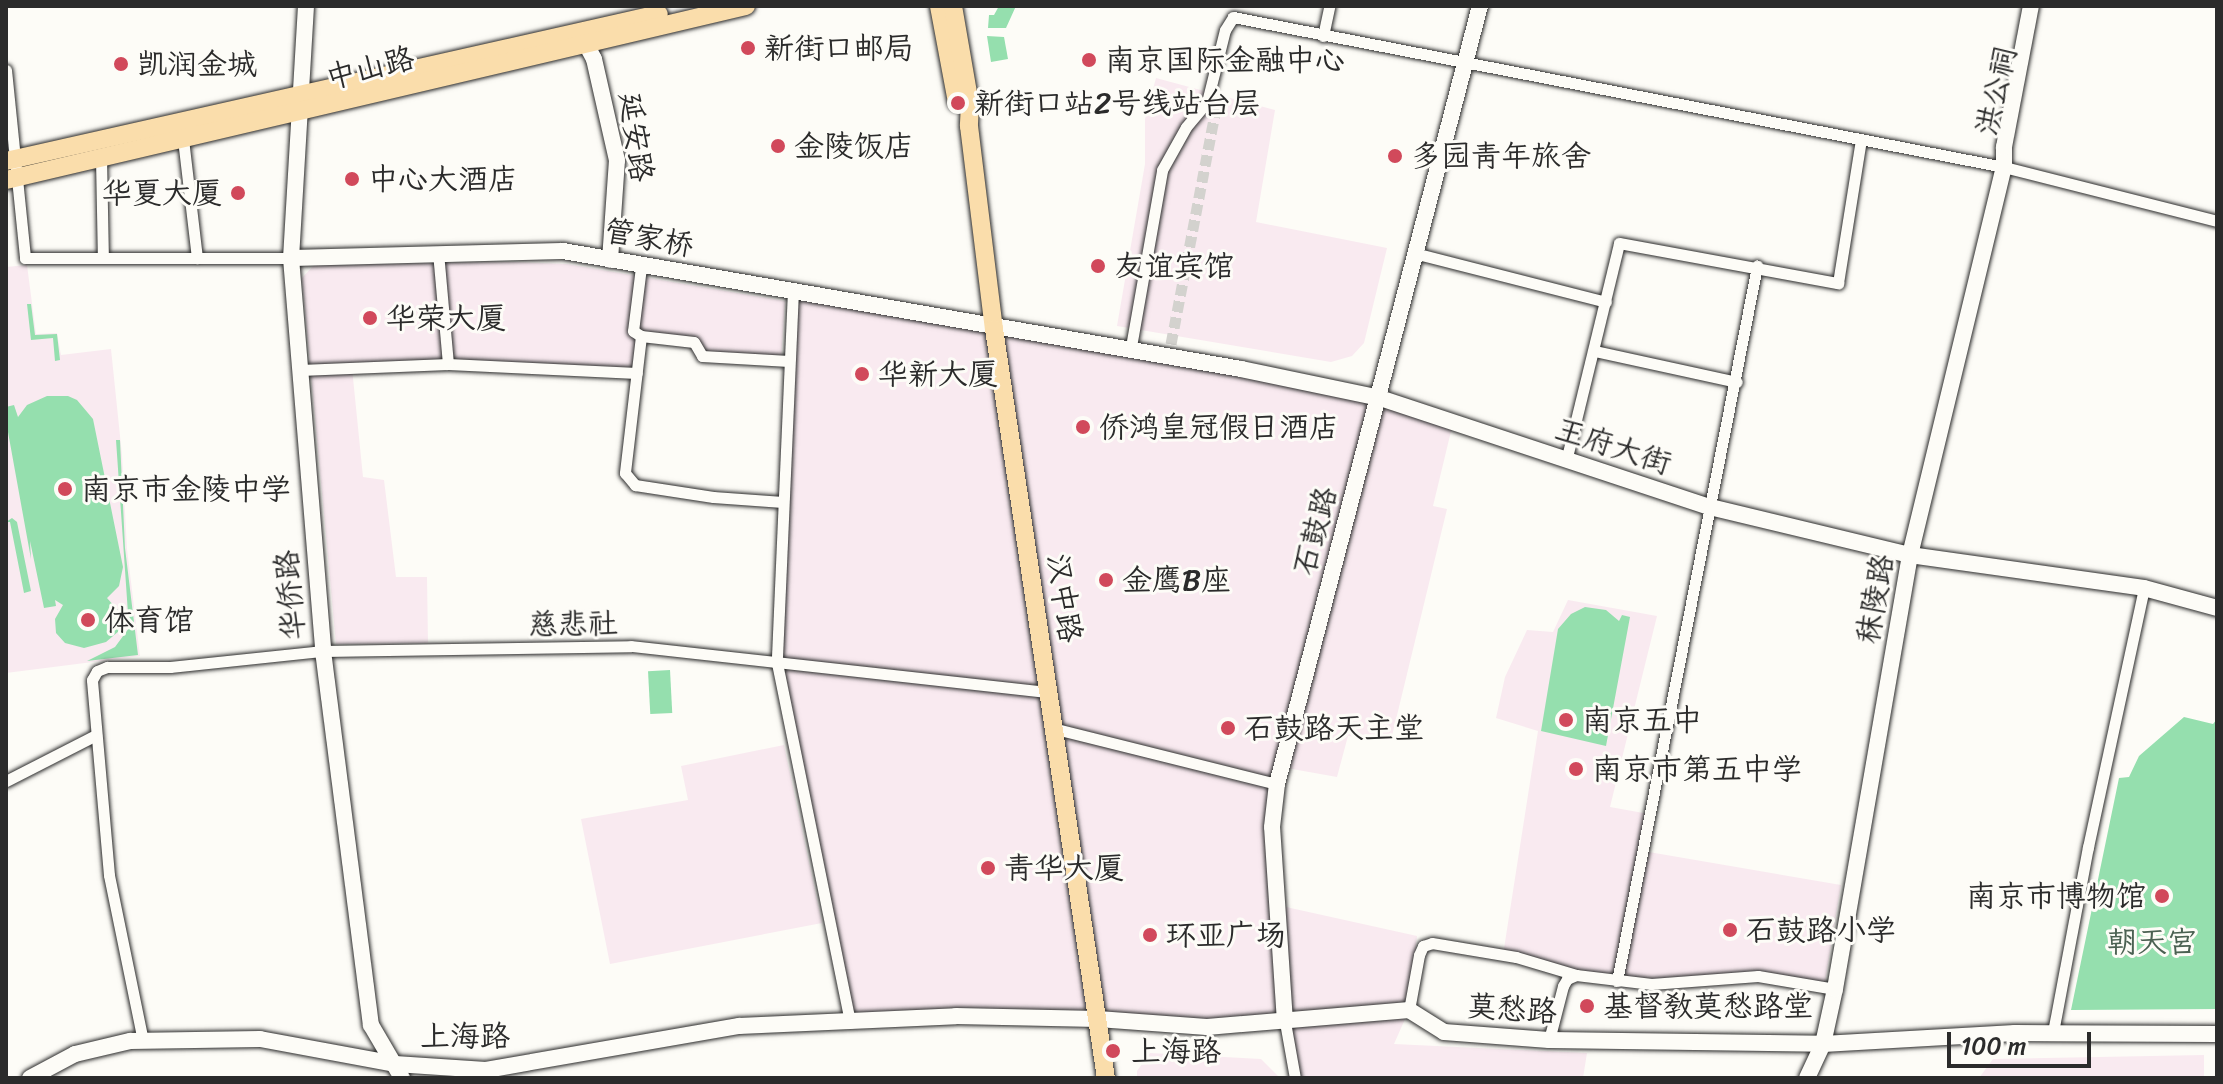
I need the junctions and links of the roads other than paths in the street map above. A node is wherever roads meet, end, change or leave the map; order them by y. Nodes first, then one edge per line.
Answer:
1 (306, 6) edge
2 (693, 6) edge
3 (746, 6) edge
4 (923, 6) edge
5 (939, 6) edge
6 (953, 6) edge
7 (964, 6) edge
8 (1480, 6) edge
9 (2031, 6) edge
10 (2041, 6) edge
11 (1329, 7) edge
12 (1323, 36) junction
13 (952, 39) junction
14 (586, 44) junction
15 (1463, 64) junction
16 (6, 70) edge
17 (301, 94) junction
18 (300, 113) junction
19 (183, 139) junction
20 (1861, 140) junction
21 (101, 158) junction
22 (2004, 167) junction
23 (11, 169) edge
24 (2217, 221) edge
25 (438, 252) junction
26 (1414, 253) junction
27 (103, 258) junction
28 (197, 258) junction
29 (291, 258) junction
30 (610, 260) junction
31 (1757, 266) junction
32 (641, 267) junction
33 (793, 290) junction
34 (1606, 302) junction
35 (994, 329) junction
36 (641, 336) junction
37 (1132, 341) dead end
38 (1595, 351) junction
39 (789, 361) junction
40 (448, 364) junction
41 (300, 370) junction
42 (637, 373) junction
43 (1737, 382) junction
44 (1380, 398) junction
45 (1566, 461) junction
46 (783, 502) junction
47 (1710, 507) junction
48 (1910, 555) junction
49 (2144, 588) junction
50 (2217, 608) edge
51 (323, 651) junction
52 (777, 663) junction
53 (1050, 692) junction
54 (1056, 729) junction
55 (96, 735) junction
56 (6, 781) edge
57 (1277, 784) junction
58 (1576, 975) junction
59 (1617, 981) junction
60 (1835, 989) junction
61 (1409, 1010) junction
62 (1098, 1019) junction
63 (1285, 1022) junction
64 (850, 1023) junction
65 (2053, 1032) junction
66 (2217, 1034) edge
67 (1549, 1040) junction
68 (143, 1041) junction
69 (1823, 1044) junction
70 (398, 1071) edge
71 (494, 1073) edge
72 (30, 1078) edge
73 (1106, 1078) edge
74 (1295, 1078) edge
75 (1807, 1078) edge

1 - 17 street, 华侨路
2 - 17 main road, 中山路
3 - 14 main road, 中山路
4 - 13 main road
5 - 13 main road, 汉中路
6 - 13 main road, 汉中路
7 - 13 main road
8 - 15 street, 石鼓路
9 - 22 street, 洪公祠
10 - 22 street, 洪公祠
11 - 12 street
12 - 15 street
12 - 37 street
13 - 35 main road, 汉中路
14 - 18 main road, 中山路
14 - 30 street, 延安路
15 - 20 street
15 - 26 street, 石鼓路
16 - 23 street
17 - 18 street, 华侨路
17 - 23 main road, 中山路
18 - 19 main road, 中山路
18 - 29 street, 华侨路
19 - 21 main road, 中山路
19 - 28 street
20 - 22 street
20 - 31 street
21 - 23 main road, 中山路
21 - 27 street
22 - 24 street
22 - 48 street, 秣陵路
23 - 27 street
25 - 29 street, 管家桥
25 - 30 street, 管家桥
25 - 40 street
26 - 34 street
26 - 44 street, 石鼓路
27 - 28 street
28 - 29 street
29 - 41 street, 华侨路
30 - 32 street, 管家桥
31 - 34 street
31 - 43 street
32 - 33 street, 管家桥
32 - 36 street
33 - 35 street, 管家桥
33 - 39 street
34 - 38 street
35 - 44 street, 王府大街
35 - 53 main road, 汉中路
36 - 39 street
36 - 42 street
38 - 43 street
38 - 45 street
39 - 46 street
40 - 41 street
40 - 42 street
41 - 51 street, 华侨路
42 - 46 street
43 - 47 street
44 - 45 street, 王府大街
44 - 57 street, 石鼓路
45 - 47 street, 王府大街
46 - 52 street
47 - 48 street, 王府大街
47 - 59 street
48 - 49 street, 王府大街
48 - 60 street, 秣陵路
49 - 50 street, 王府大街
49 - 65 street
51 - 52 street, 慈悲社
51 - 55 street, 慈悲社
51 - 70 street, 华侨路
52 - 53 street, 慈悲社
52 - 64 street
53 - 54 main road, 汉中路
54 - 57 street
54 - 62 main road, 汉中路
55 - 56 street
55 - 68 street
57 - 63 street, 石鼓路
58 - 59 street
58 - 61 street
58 - 67 street
59 - 60 street
60 - 69 street, 秣陵路
61 - 63 street
61 - 67 street, 莫愁路
62 - 63 street
62 - 64 street, 上海路
62 - 73 main road, 汉中路
63 - 74 street, 石鼓路
64 - 71 street, 上海路
65 - 66 street, 莫愁路
65 - 69 street, 莫愁路
67 - 69 street, 莫愁路
68 - 70 street, 上海路
68 - 72 street, 上海路
69 - 75 street, 秣陵路
70 - 71 street, 上海路

